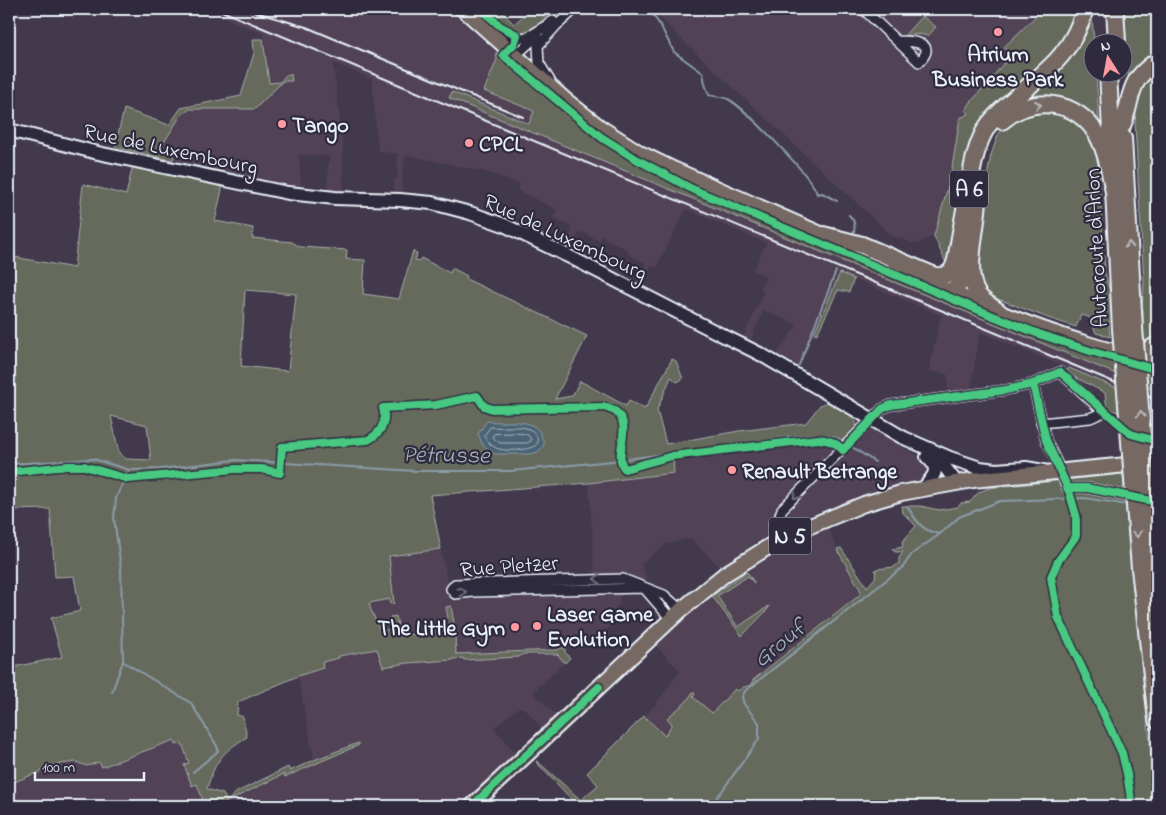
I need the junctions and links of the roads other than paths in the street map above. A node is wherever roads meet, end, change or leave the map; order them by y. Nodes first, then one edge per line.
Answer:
1 (464, 9) edge
2 (471, 9) edge
3 (567, 9) edge
4 (575, 9) edge
5 (863, 9) edge
6 (1085, 9) edge
7 (1105, 9) edge
8 (1115, 9) edge
9 (553, 21) junction
10 (1106, 32) edge
11 (1116, 32) edge
12 (898, 42) dead end
13 (538, 46) junction
14 (518, 59) junction
15 (1157, 61) edge
16 (1108, 82) edge
17 (1120, 82) edge
18 (564, 99) junction
19 (1122, 126) junction
20 (9, 130) edge
21 (978, 146) junction
22 (1114, 192) junction
23 (978, 195) junction
24 (823, 235) junction
25 (949, 292) junction
26 (999, 312) junction
27 (1128, 328) junction
28 (1157, 345) edge
29 (1114, 351) junction
30 (1157, 362) edge
31 (1033, 384) junction
32 (873, 420) junction
33 (1041, 423) junction
34 (902, 437) junction
35 (950, 458) junction
36 (1157, 462) edge
37 (1054, 467) junction
38 (1064, 481) dead end
39 (958, 482) junction
40 (923, 488) junction
41 (1157, 502) edge
42 (785, 538) junction
43 (1146, 568) junction
44 (644, 588) junction
45 (676, 614) junction
46 (1157, 621) edge
47 (1157, 720) edge
48 (472, 806) edge

1 - 14 main road
2 - 9 street
3 - 9 street
4 - 13 street
5 - 12 street
6 - 21 highway, A 6
7 - 10 highway
8 - 11 highway
9 - 14 street
13 - 14 street
13 - 18 street
14 - 18 main road
15 - 19 highway, A 6
16 - 22 highway, Autoroute d'Arlon / A 6
17 - 19 highway, Autoroute d'Arlon / A 6
18 - 24 main road
27 -> 19 highway, Autoroute d'Arlon / A 6
20 - 32 main road, Rue de Luxembourg
21 - 24 highway, A 6
21 - 25 highway, A 6
23 -> 22 highway, A 6
22 - 27 highway, Autoroute d'Arlon / A 6
23 - 25 highway, A 6
23 - 26 highway, A 6
24 - 25 main road
25 - 26 main road
26 - 29 main road
27 - 43 highway, Autoroute d'Arlon / A 6, bridge
28 - 29 highway
29 - 30 main road
31 - 32 street
31 - 33 street
31 - 33 street
32 - 34 main road, Rue de Luxembourg
32 -> 42 street
33 - 37 street
34 - 35 main road, Rue de Luxembourg
34 - 39 main road
34 - 40 main road
35 - 37 main road, Rue de Luxembourg
35 - 39 main road
36 - 37 main road, N 5
37 - 39 main road, N 5
38 - 41 street
39 - 40 main road, N 5
40 - 42 main road, N 5
42 - 45 main road, N 5
43 - 46 highway, Autoroute d'Arlon / A 6
43 - 47 highway, Autoroute d'Arlon / A 6
44 -> 44 street, Rue Pletzer
44 - 45 street, Rue Pletzer
44 - 45 street, Rue Pletzer
45 - 48 main road, N 5

